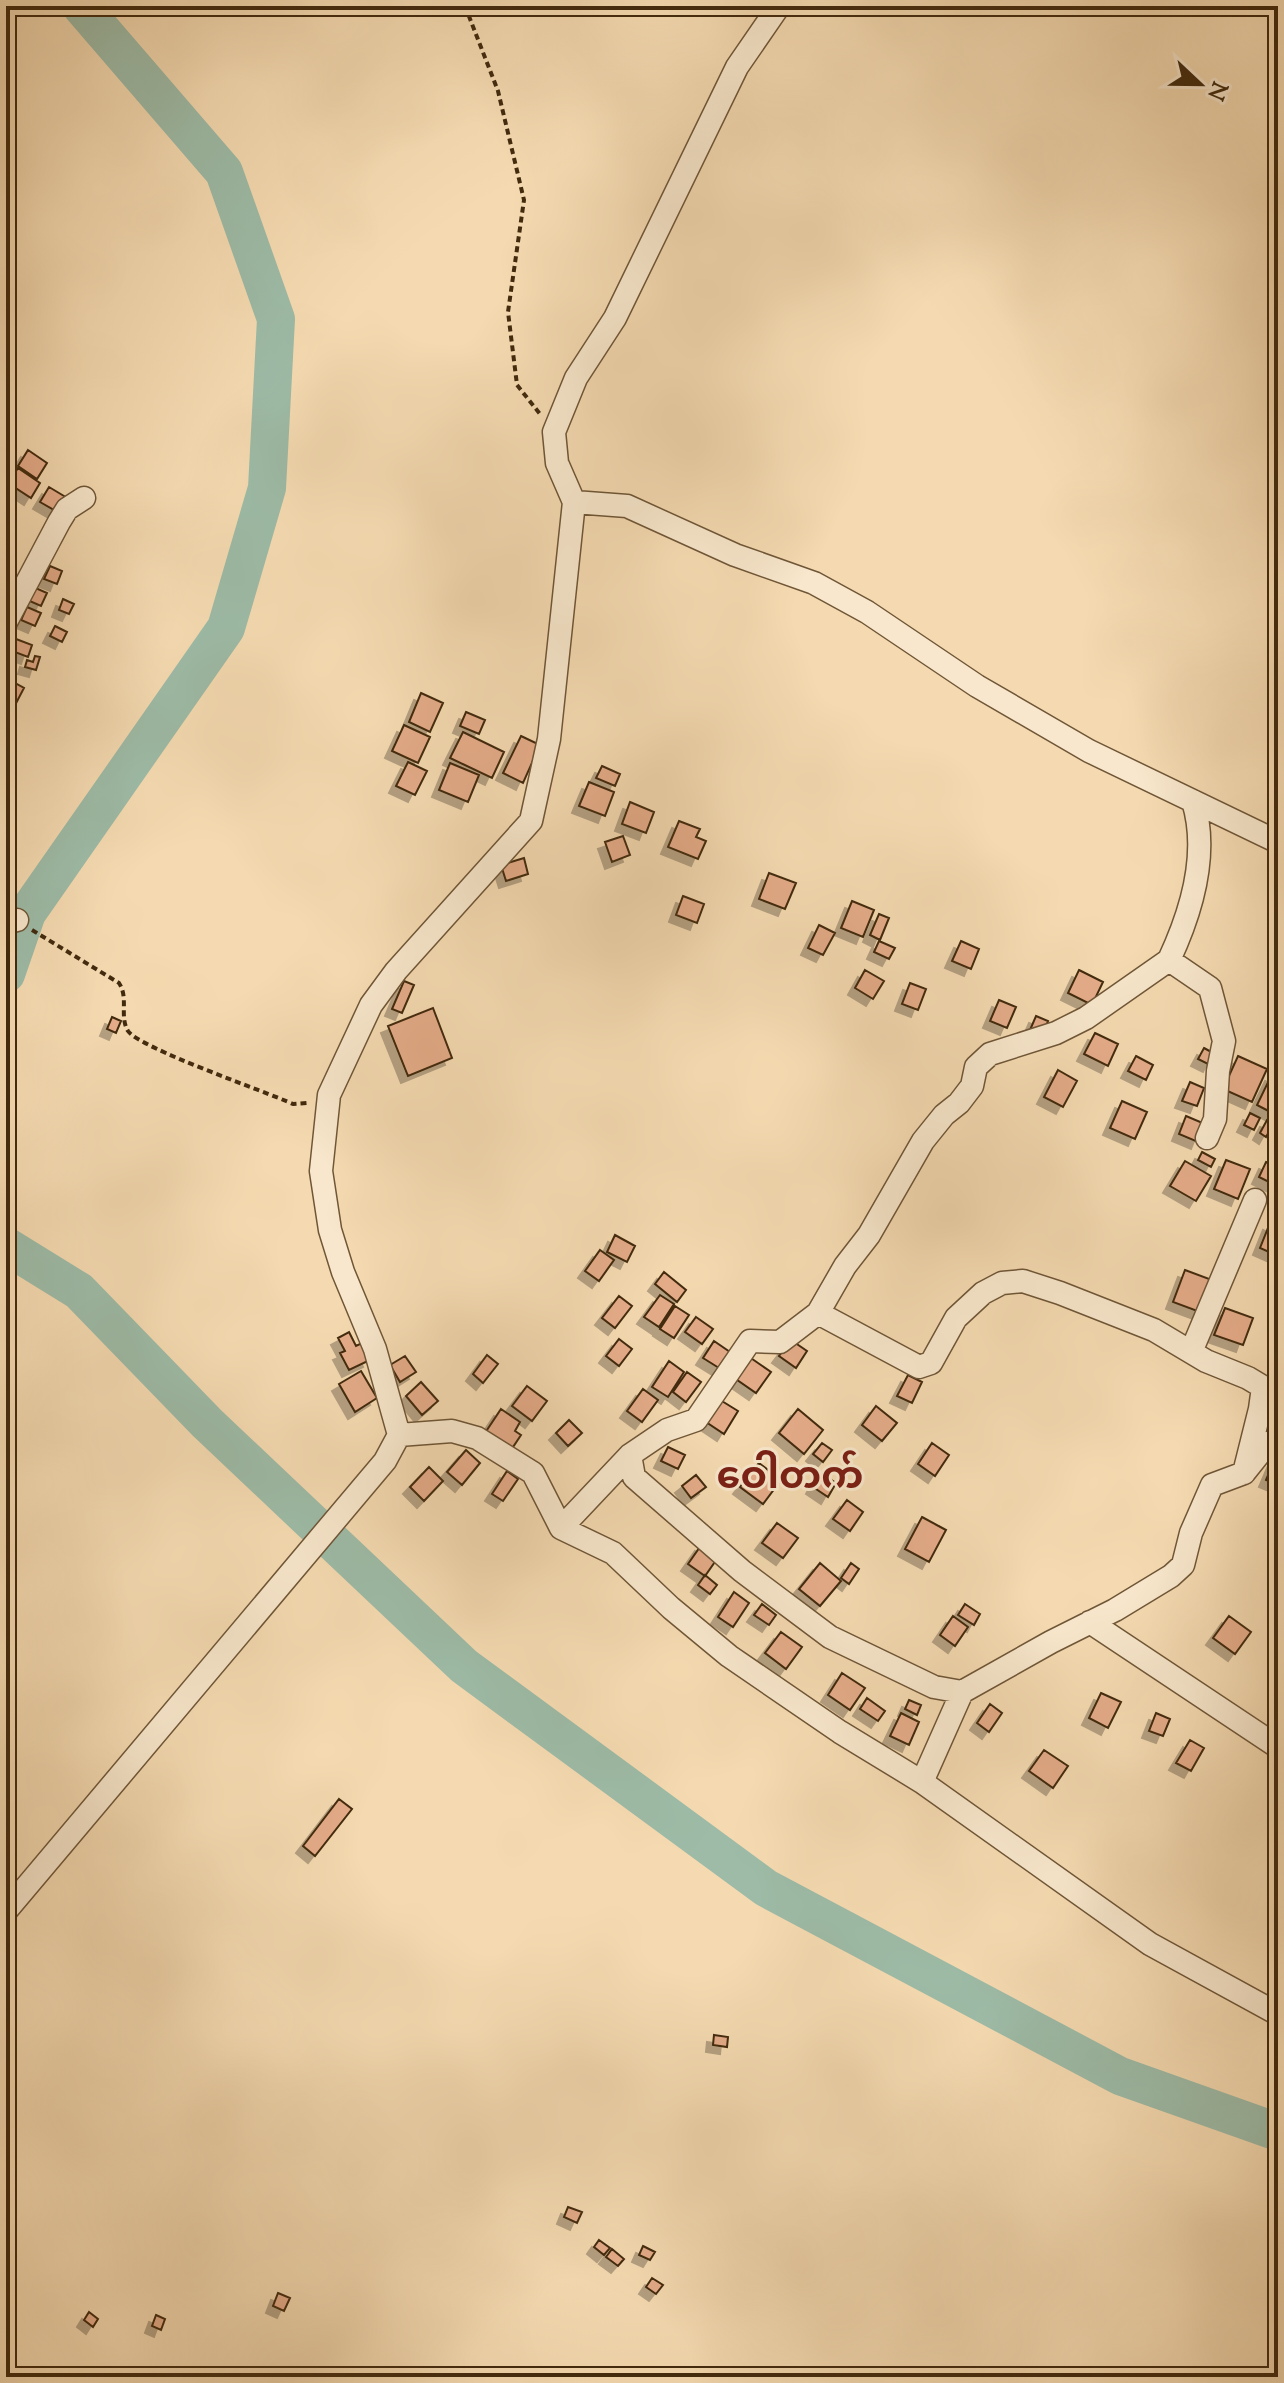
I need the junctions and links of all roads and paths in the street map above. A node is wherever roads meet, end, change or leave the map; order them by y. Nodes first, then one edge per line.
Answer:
1 (465, 6) edge
2 (779, 6) edge
3 (554, 432) junction
4 (84, 498) dead end
5 (574, 502) junction
6 (6, 622) edge
7 (1193, 801) junction
8 (1278, 842) edge
9 (11, 922) edge
10 (1169, 960) junction
11 (329, 1095) junction
12 (1207, 1138) dead end
13 (1255, 1200) dead end
14 (818, 1313) junction
15 (1191, 1352) junction
16 (399, 1435) junction
17 (1268, 1443) dead end
18 (630, 1455) junction
19 (1244, 1473) junction
20 (561, 1528) junction
21 (1090, 1622) junction
22 (962, 1692) junction
23 (1278, 1747) edge
24 (922, 1782) junction
25 (6, 1911) edge
26 (1278, 2014) edge

1 - 3 path
2 - 3 street
3 - 5 street
4 - 6 street
5 - 7 street
5 - 11 street
7 - 8 street
7 - 10 street
9 - 11 path
10 - 12 street
10 - 14 street
11 - 16 street
13 - 15 street
14 - 15 street
14 - 18 street
15 - 19 street
16 - 20 street
16 - 25 street
17 - 19 street
18 - 20 street
18 - 22 street
19 - 21 street
20 - 24 street
21 - 22 street
21 - 23 street
22 - 24 street
24 - 26 street

